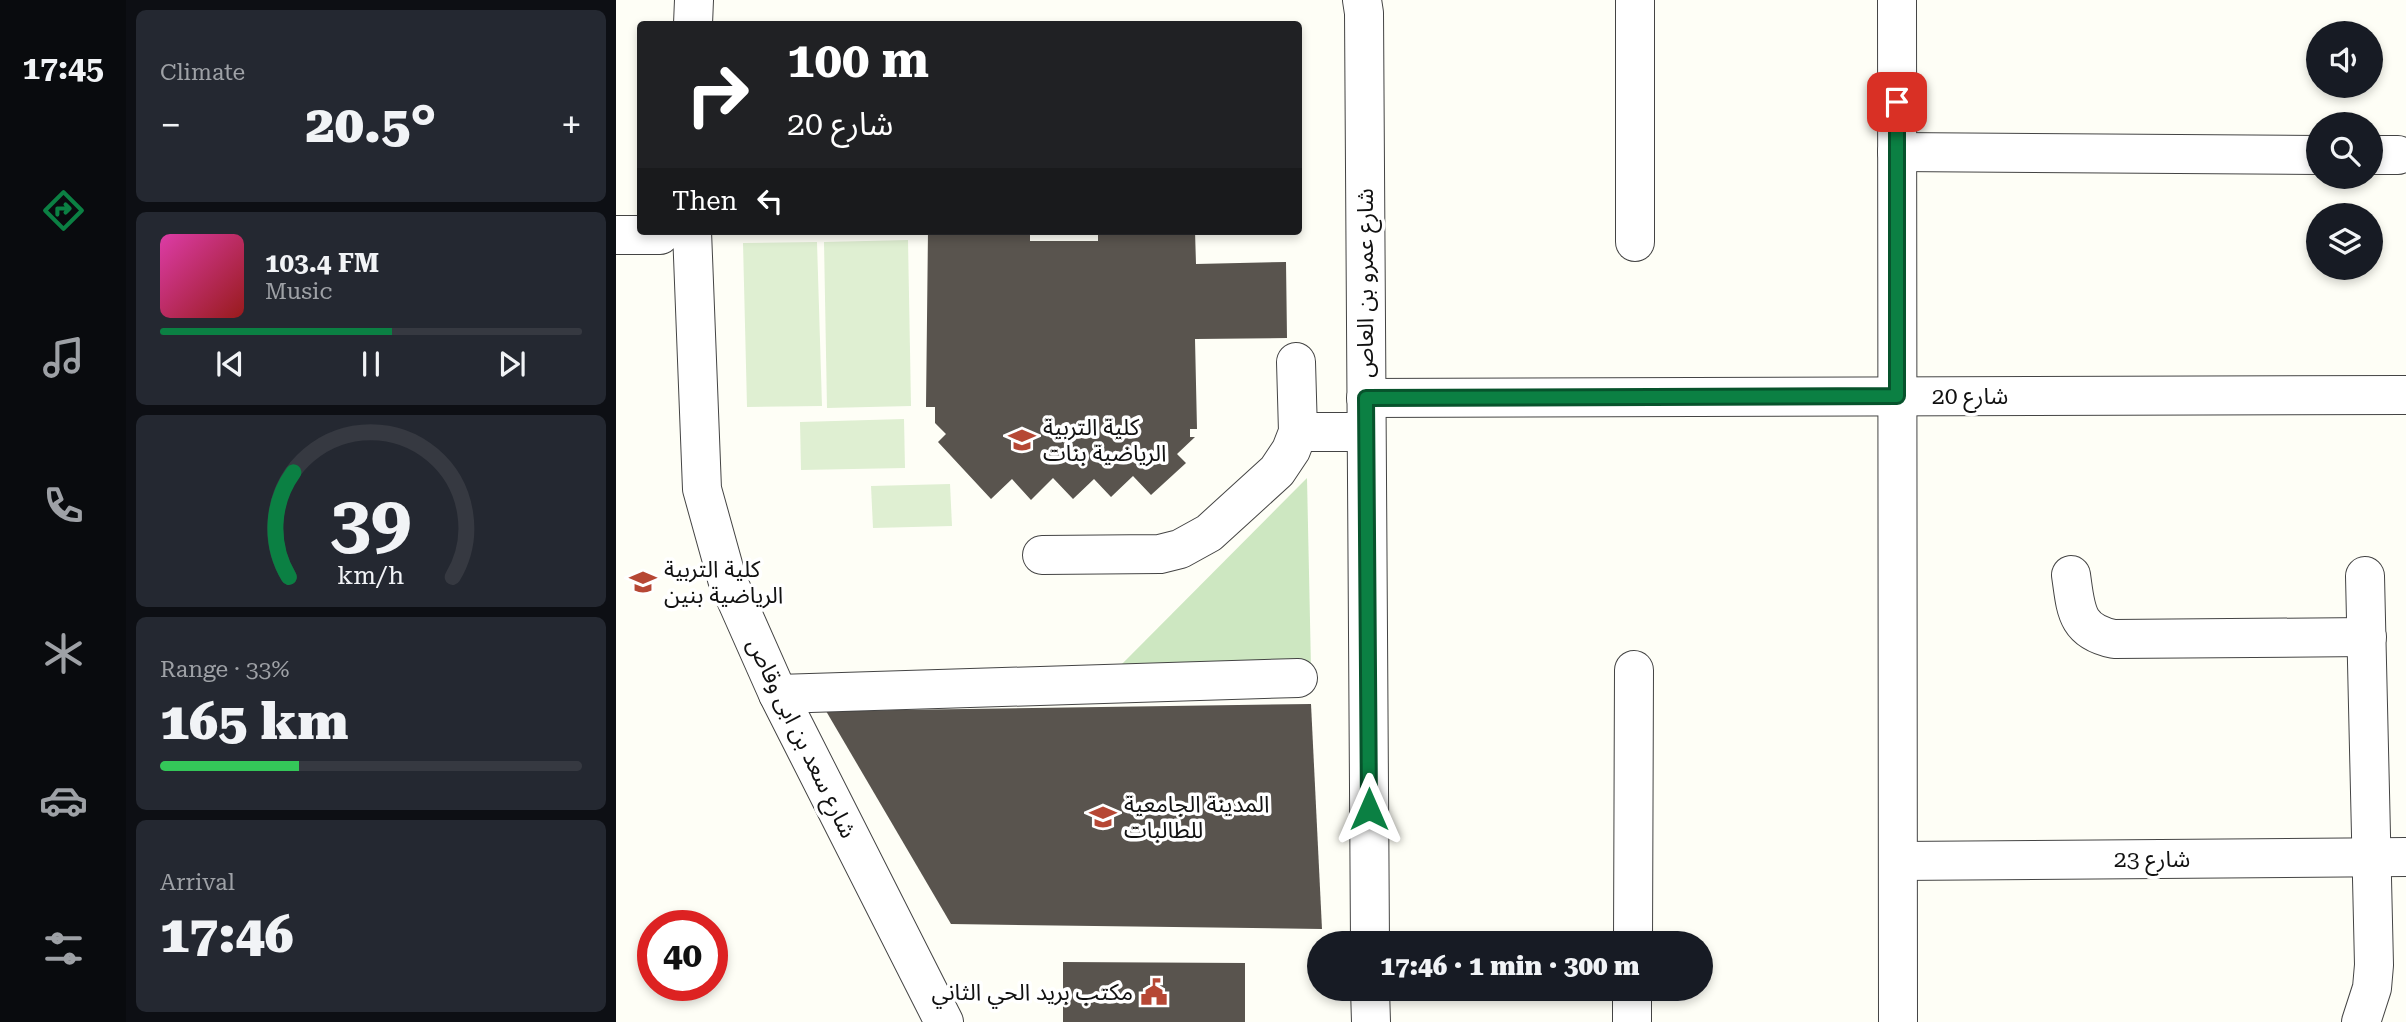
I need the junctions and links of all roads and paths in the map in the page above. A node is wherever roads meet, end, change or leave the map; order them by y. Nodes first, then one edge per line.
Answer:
1 (694, 0) edge
2 (1362, 0) edge
3 (1634, 0) edge
4 (1897, 0) edge
5 (693, 21) edge
6 (1897, 152) junction
7 (2306, 155) edge
8 (637, 234) edge
9 (616, 235) edge
10 (676, 235) edge
11 (1635, 242) dead end
12 (1296, 362) dead end
13 (2406, 395) edge
14 (1897, 396) junction
15 (1366, 415) junction
16 (1298, 432) junction
17 (1042, 555) dead end
18 (2071, 575) dead end
19 (2365, 576) dead end
20 (2367, 637) junction
21 (1634, 670) dead end
22 (1298, 678) dead end
23 (778, 694) junction
24 (2389, 857) edge
25 (1898, 860) junction
26 (1370, 931) edge
27 (1633, 931) edge
28 (1370, 1001) edge
29 (1632, 1001) edge
30 (944, 1022) edge
31 (1371, 1022) edge
32 (1632, 1022) edge
33 (1898, 1022) edge
34 (2361, 1022) edge

1 - 5 street
2 - 15 street, شارع عمرو بن العاص
3 - 11 street
4 - 6 street
6 - 7 street
6 - 14 street
8 - 9 street
10 - 23 street, شارع سعد بن ابى وقاص
12 - 16 street
13 - 14 street, شارع 20
14 - 15 street, شارع 20
14 - 25 street
15 - 16 street, شارع 20
15 - 26 street, شارع عمرو بن العاص
16 - 17 street
18 - 20 street
19 - 20 street
20 - 24 street
21 - 27 street
22 - 23 street
23 - 30 street, شارع سعد بن ابى وقاص
24 - 25 street, شارع 23
24 - 34 street
25 - 33 street
28 - 31 street
29 - 32 street

